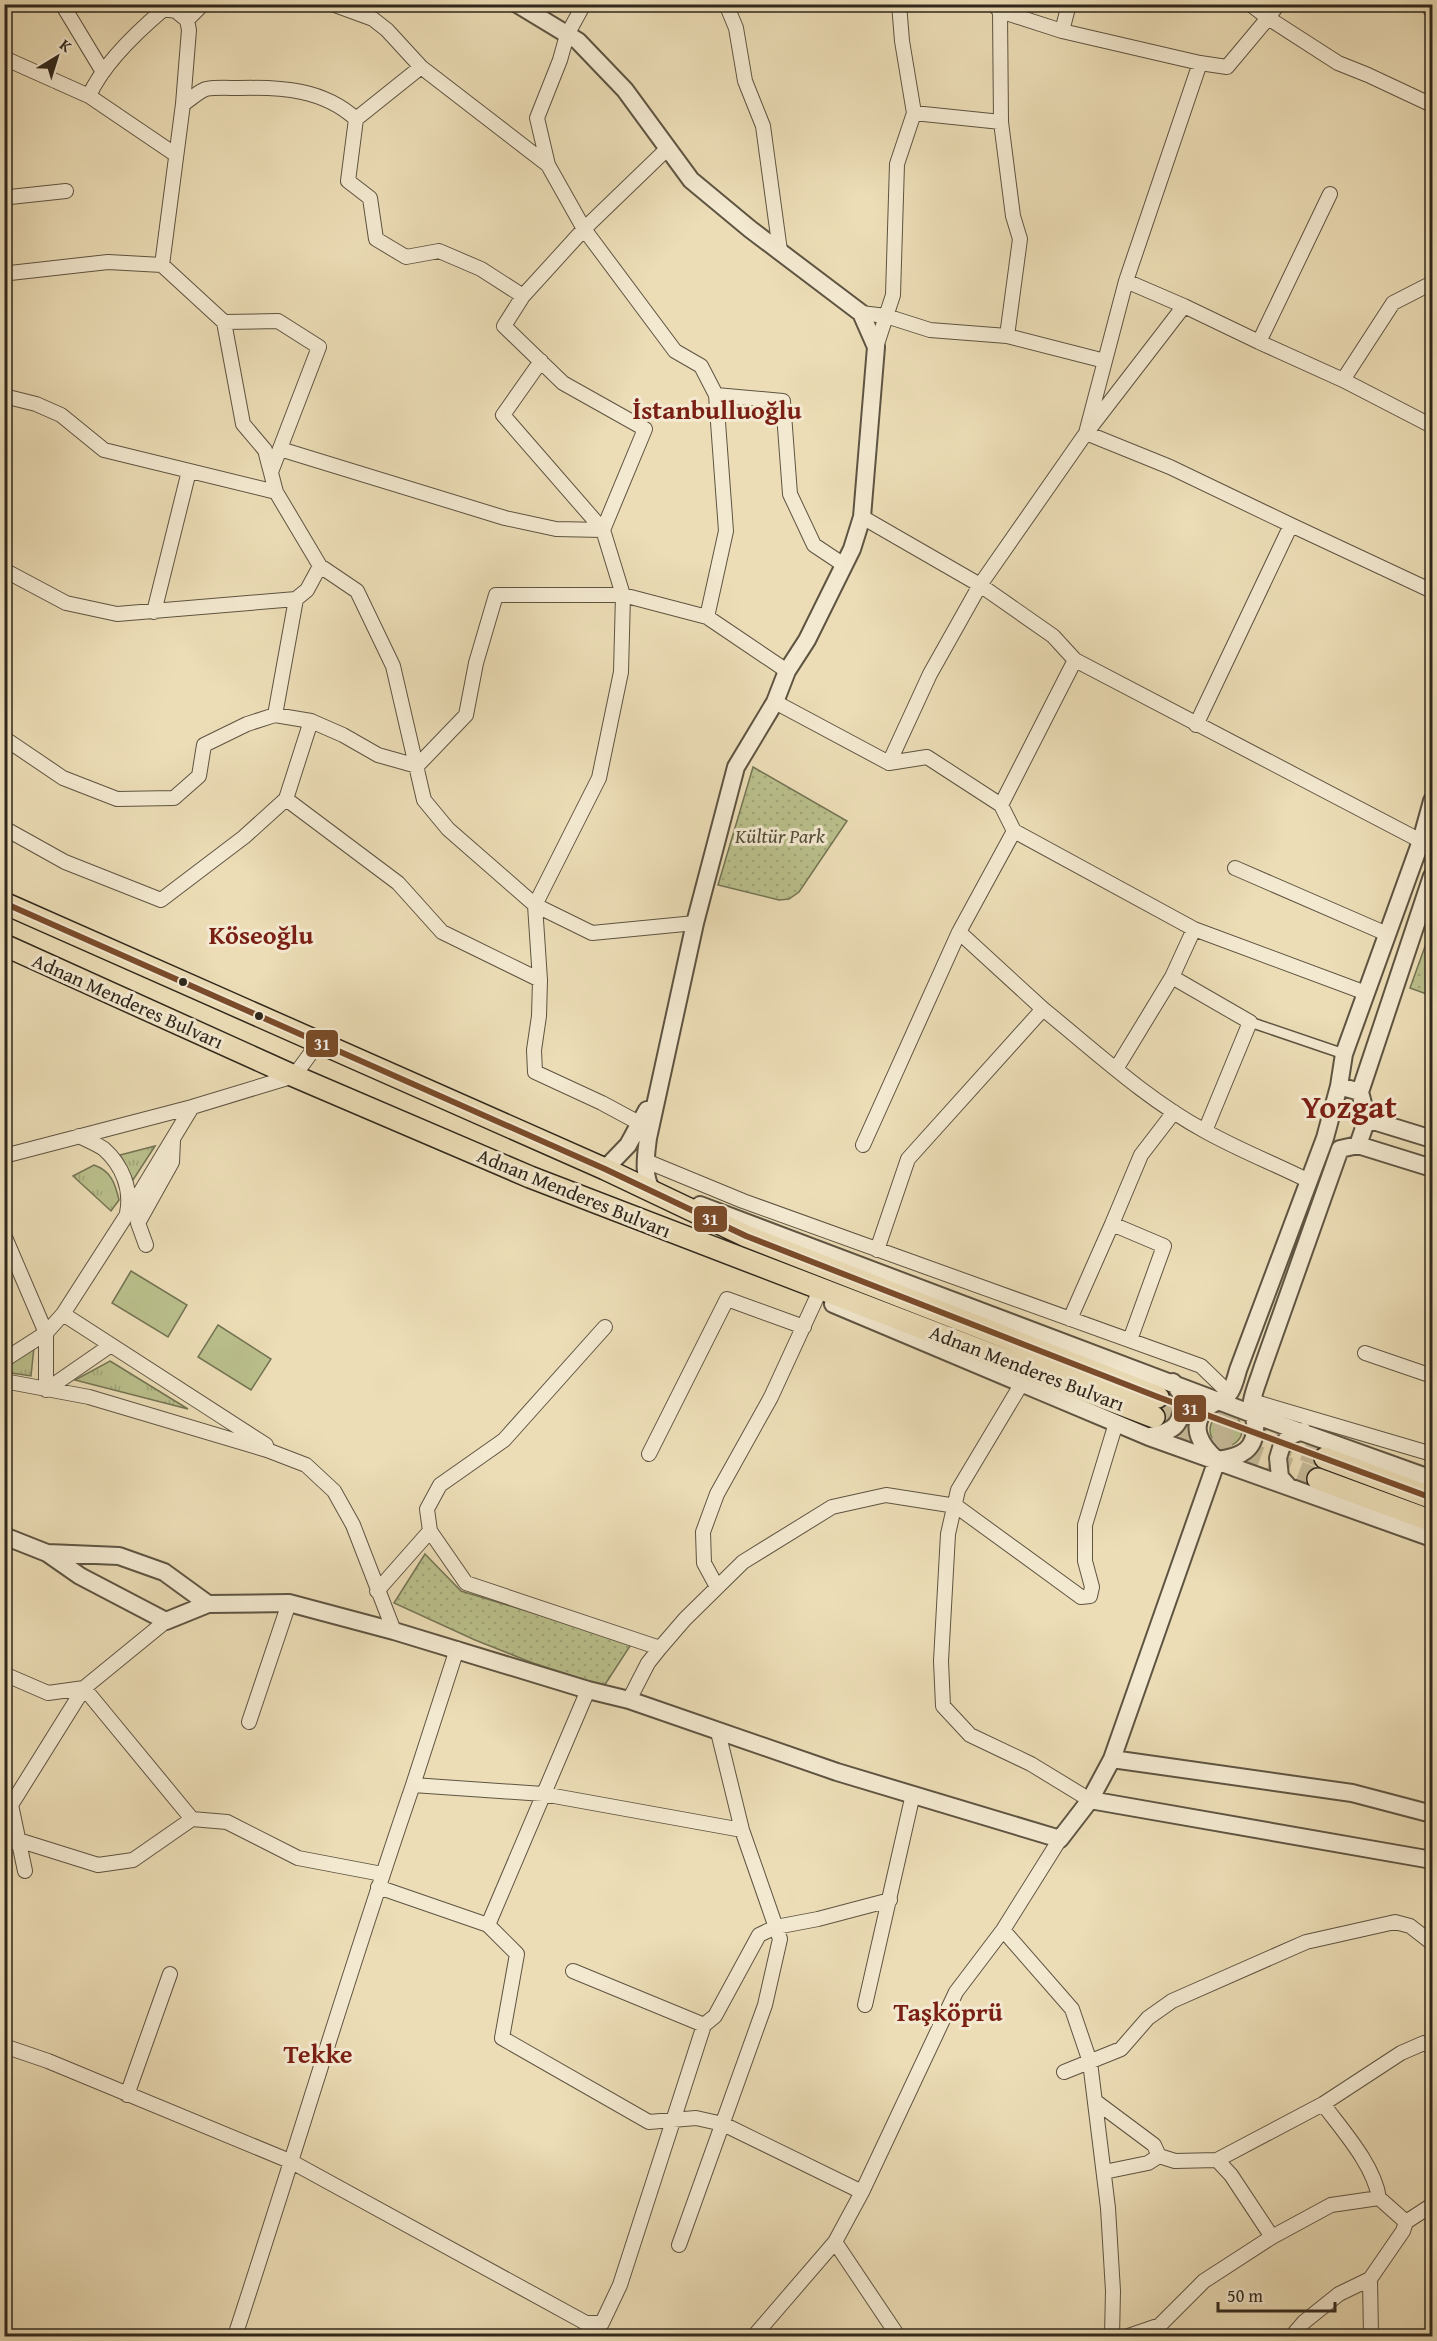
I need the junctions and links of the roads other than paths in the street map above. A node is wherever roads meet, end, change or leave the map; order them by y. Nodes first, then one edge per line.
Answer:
1 (62, 4) edge
2 (203, 4) edge
3 (332, 4) edge
4 (517, 4) edge
5 (584, 4) edge
6 (726, 4) edge
7 (899, 4) edge
8 (1070, 4) edge
9 (1250, 4) edge
10 (1278, 4) edge
11 (1427, 4) edge
12 (163, 7) edge
13 (997, 8) edge
14 (1432, 12) edge
15 (1268, 18) junction
16 (187, 20) junction
17 (1062, 31) junction
18 (567, 35) junction
19 (4, 58) edge
20 (1200, 63) junction
21 (421, 67) junction
22 (103, 72) junction
23 (89, 96) junction
24 (183, 104) junction
25 (1432, 105) edge
26 (914, 113) junction
27 (356, 118) junction
28 (1001, 122) junction
29 (668, 148) junction
30 (176, 155) junction
31 (548, 165) junction
32 (66, 191) dead end
33 (1330, 194) dead end
34 (4, 200) edge
35 (584, 229) junction
36 (780, 251) junction
37 (162, 265) junction
38 (4, 276) edge
39 (1126, 281) junction
40 (1432, 283) edge
41 (523, 296) junction
42 (1184, 306) junction
43 (861, 313) junction
44 (886, 316) junction
45 (224, 322) junction
46 (1007, 336) junction
47 (1259, 342) junction
48 (876, 347) junction
49 (1105, 361) junction
50 (541, 362) junction
51 (1343, 380) junction
52 (716, 395) junction
53 (4, 396) edge
54 (1432, 426) edge
55 (1086, 433) junction
56 (280, 449) junction
57 (189, 471) junction
58 (271, 472) junction
59 (276, 492) junction
60 (862, 517) junction
61 (1291, 525) junction
62 (603, 530) junction
63 (844, 565) junction
64 (320, 566) junction
65 (4, 570) edge
66 (980, 585) junction
67 (1432, 591) edge
68 (623, 595) junction
69 (296, 599) junction
70 (154, 612) junction
71 (707, 617) junction
72 (1075, 660) junction
73 (787, 671) junction
74 (775, 702) junction
75 (275, 715) junction
76 (311, 721) junction
77 (1197, 725) junction
78 (4, 738) edge
79 (889, 763) junction
80 (417, 766) junction
81 (286, 799) junction
82 (1432, 801) edge
83 (1001, 805) junction
84 (4, 828) edge
85 (1014, 831) junction
86 (1421, 841) junction
87 (1235, 868) dead end
88 (1432, 876) edge
89 (4, 903) edge
90 (535, 905) junction
91 (695, 923) junction
92 (1194, 929) junction
93 (959, 932) junction
94 (1387, 934) junction
95 (4, 945) edge
96 (1172, 977) junction
97 (540, 980) junction
98 (1366, 993) junction
99 (1043, 1009) junction
100 (1251, 1022) junction
101 (319, 1042) junction
102 (1344, 1054) junction
103 (664, 1068) junction
104 (1116, 1069) junction
105 (294, 1076) junction
106 (1339, 1086) junction
107 (1360, 1092) junction
108 (192, 1107) junction
109 (1174, 1112) junction
110 (1367, 1119) junction
111 (641, 1124) junction
112 (1205, 1131) junction
113 (79, 1136) junction
114 (173, 1138) junction
115 (1325, 1138) junction
116 (1432, 1139) edge
117 (863, 1145) dead end
118 (1358, 1145) junction
119 (1340, 1149) junction
120 (4, 1156) edge
121 (646, 1161) junction
122 (1432, 1168) edge
123 (605, 1169) junction
124 (530, 1177) junction
125 (1309, 1181) junction
126 (651, 1188) junction
127 (126, 1216) junction
128 (1112, 1224) junction
129 (4, 1235) edge
130 (146, 1245) dead end
131 (877, 1250) junction
132 (817, 1298) junction
133 (63, 1314) junction
134 (1070, 1319) junction
135 (605, 1327) dead end
136 (804, 1327) junction
137 (46, 1333) junction
138 (1130, 1340) junction
139 (111, 1345) junction
140 (1365, 1353) dead end
141 (4, 1360) edge
142 (1432, 1376) edge
143 (4, 1381) edge
144 (1022, 1383) junction
145 (46, 1390) junction
146 (1225, 1397) junction
147 (1251, 1407) junction
148 (1158, 1408) junction
149 (1116, 1423) junction
150 (1303, 1431) junction
151 (649, 1454) dead end
152 (1432, 1454) edge
153 (283, 1456) junction
154 (1325, 1458) tunnel mouth
155 (1217, 1460) junction
156 (1318, 1479) tunnel mouth
157 (1432, 1479) edge
158 (1289, 1487) junction
159 (1432, 1498) edge
160 (956, 1506) junction
161 (1432, 1521) edge
162 (430, 1531) junction
163 (4, 1536) edge
164 (1432, 1538) edge
165 (47, 1552) junction
166 (717, 1587) junction
167 (377, 1591) junction
168 (289, 1603) junction
169 (208, 1604) junction
170 (166, 1621) junction
171 (394, 1631) junction
172 (660, 1648) junction
173 (457, 1649) junction
174 (4, 1674) edge
175 (84, 1688) junction
176 (588, 1690) junction
177 (628, 1700) junction
178 (249, 1722) dead end
179 (718, 1732) junction
180 (1112, 1759) junction
181 (413, 1785) junction
182 (543, 1794) junction
183 (914, 1794) junction
184 (1090, 1800) junction
185 (1432, 1814) edge
186 (192, 1819) junction
187 (742, 1830) junction
188 (1060, 1839) junction
189 (11, 1842) edge
190 (1432, 1860) edge
191 (25, 1872) dead end
192 (380, 1880) junction
193 (890, 1900) junction
194 (488, 1925) junction
195 (776, 1927) junction
196 (1003, 1930) junction
197 (1432, 1943) edge
198 (573, 1971) dead end
199 (170, 1974) dead end
200 (866, 2005) dead end
201 (704, 2025) junction
202 (4, 2046) edge
203 (1432, 2046) edge
204 (1090, 2062) junction
205 (1064, 2072) dead end
206 (128, 2096) junction
207 (1095, 2101) junction
208 (1323, 2104) junction
209 (675, 2120) junction
210 (723, 2124) junction
211 (1159, 2156) junction
212 (1217, 2160) junction
213 (292, 2162) junction
214 (1104, 2172) junction
215 (862, 2192) junction
216 (1379, 2198) junction
217 (1432, 2205) edge
218 (1406, 2222) junction
219 (1272, 2237) junction
220 (835, 2242) junction
221 (679, 2245) dead end
222 (1370, 2279) junction
223 (235, 2337) edge
224 (754, 2337) edge
225 (898, 2337) edge
226 (1112, 2337) edge
227 (1128, 2337) edge
228 (1292, 2337) edge
229 (1371, 2337) edge

1 - 22 street
2 - 16 street
3 - 21 street
4 - 18 street
5 - 18 street
6 - 36 street
7 - 26 street
8 - 17 street
9 - 15 street
10 - 15 street
11 - 14 street
12 - 16 street
12 - 22 street
13 - 17 street
13 - 28 street
15 - 20 street
15 - 25 street
16 - 24 street
17 - 20 street
18 - 29 street
18 - 31 street
19 - 23 street
20 - 39 street
21 - 27 street
21 - 31 street
22 - 23 street
23 - 30 street
24 - 27 street
24 - 30 street
26 - 28 street
26 - 44 street
27 - 41 street
28 - 46 street
29 - 35 street
29 - 36 street
30 - 37 street
31 - 35 street
32 - 34 street
33 - 47 street
35 - 41 street
35 - 52 street
36 - 43 street
37 - 38 street
37 - 45 street
39 - 42 street
39 - 49 street
40 - 51 street
41 - 50 street
42 - 47 street
42 - 55 street
43 - 44 street
43 - 48 street
44 - 46 street
44 - 48 street
45 - 56 street
45 - 58 street
46 - 49 street
47 - 51 street
48 - 60 street
49 - 55 street
50 - 62 street
50 - 62 street
51 - 54 street
52 - 63 street
52 - 71 street
53 - 57 street
55 - 61 street
55 - 66 street
56 - 58 street
56 - 62 street
57 - 59 street
57 - 70 street
58 - 59 street
59 - 64 street
60 - 63 street
60 - 66 street
61 - 67 street
61 - 77 street
62 - 68 street
63 - 73 street
64 - 69 street
64 - 80 street
65 - 70 street
66 - 72 street
66 - 79 street
68 - 71 street
68 - 80 street
68 - 90 street
69 - 70 street
69 - 75 street
71 - 73 street
72 - 77 street
72 - 83 street
73 - 74 street
74 - 79 street
74 - 91 street
75 - 76 street
75 - 78 street
76 - 80 street
76 - 81 street
77 - 86 street
79 - 83 street
80 - 90 street
81 - 84 street
81 - 97 street
82 - 86 street
83 - 85 street
85 - 92 street
85 - 93 street
86 - 94 street
87 - 94 street
88 - 107 street
89 - 101 highway, Adnan Menderes Bulvarı
90 - 91 street
90 - 97 street
91 - 103 street
92 - 96 street
92 - 98 street
93 - 99 street
93 - 117 street
94 - 98 street
95 - 105 highway, Adnan Menderes Bulvarı
96 - 100 street
96 - 104 street
97 - 111 street
98 - 102 street
99 - 104 street
99 - 131 street
100 - 102 street
100 - 112 street
101 - 105 street
101 - 123 highway, Adnan Menderes Bulvarı
102 - 106 street
103 - 111 street
103 - 121 street
104 - 109 street
105 - 108 street
105 - 124 highway, Adnan Menderes Bulvarı
106 - 107 street
106 - 115 street
107 - 110 street
108 - 113 street
108 - 114 street
109 - 112 street
109 - 128 street
110 - 116 street
110 - 118 street
111 - 123 street
112 - 125 street
113 - 120 street
113 - 127 street
114 - 127 street
114 - 130 street
115 - 119 street
115 - 125 street
118 - 119 street
118 - 122 street
119 - 147 street
121 - 126 street
121 - 131 street
123 - 126 highway, Adnan Menderes Bulvarı
124 - 132 street
124 - 148 highway, Adnan Menderes Bulvarı
125 - 146 street
126 - 148 highway, Adnan Menderes Bulvarı
127 - 133 street
128 - 134 street
128 - 138 street
129 - 137 street
131 - 134 street
132 - 136 street
132 - 144 street
133 - 137 street
133 - 139 street
134 - 138 street
135 - 162 street
136 - 151 street
136 - 166 street
137 - 141 street
137 - 145 street
138 - 146 street
139 - 145 street
139 - 153 street
140 - 142 street
143 - 145 street
144 - 149 street
144 - 160 street
145 - 153 street
146 - 147 street
146 - 148 street
146 - 155 street
147 - 150 street
147 - 152 street
147 - 155 street
148 - 149 street
148 - 155 street
149 - 160 street
150 - 157 street
150 - 158 street
153 - 167 street
154 - 159 highway
155 - 158 street
155 - 180 street
156 - 161 highway
158 - 164 street
160 - 166 street
160 - 184 street
162 - 167 street
162 - 172 street
163 - 165 street
165 - 169 street
165 - 170 street
166 - 172 street
167 - 171 street
168 - 169 street
168 - 171 street
168 - 178 street
169 - 170 street
170 - 175 street
171 - 173 street
172 - 177 street
173 - 176 street
173 - 181 street
174 - 175 street
175 - 186 street
175 - 189 street
176 - 177 street
176 - 182 street
177 - 179 street
179 - 183 street
179 - 187 street
180 - 184 street
180 - 185 street
181 - 182 street
181 - 192 street
182 - 187 street
182 - 194 street
183 - 188 street
183 - 193 street
184 - 188 street
184 - 190 street
186 - 189 street
186 - 192 street
187 - 195 street
188 - 196 street
189 - 191 street
192 - 194 street
192 - 213 street
193 - 195 street
193 - 200 street
194 - 209 street
195 - 201 street
195 - 210 street
196 - 204 street
196 - 215 street
197 - 204 street
198 - 201 street
199 - 206 street
201 - 209 street
202 - 206 street
203 - 208 street
204 - 205 street
204 - 207 street
206 - 213 street
207 - 211 street
207 - 214 street
208 - 212 street
208 - 216 street
209 - 210 street
209 - 213 street
210 - 215 street
210 - 221 street
211 - 212 street
211 - 214 street
212 - 219 street
213 - 223 street
214 - 226 street
215 - 220 street
216 - 218 street
216 - 219 street
217 - 218 street
218 - 222 street
219 - 227 street
220 - 224 street
220 - 225 street
222 - 228 street
222 - 229 street

